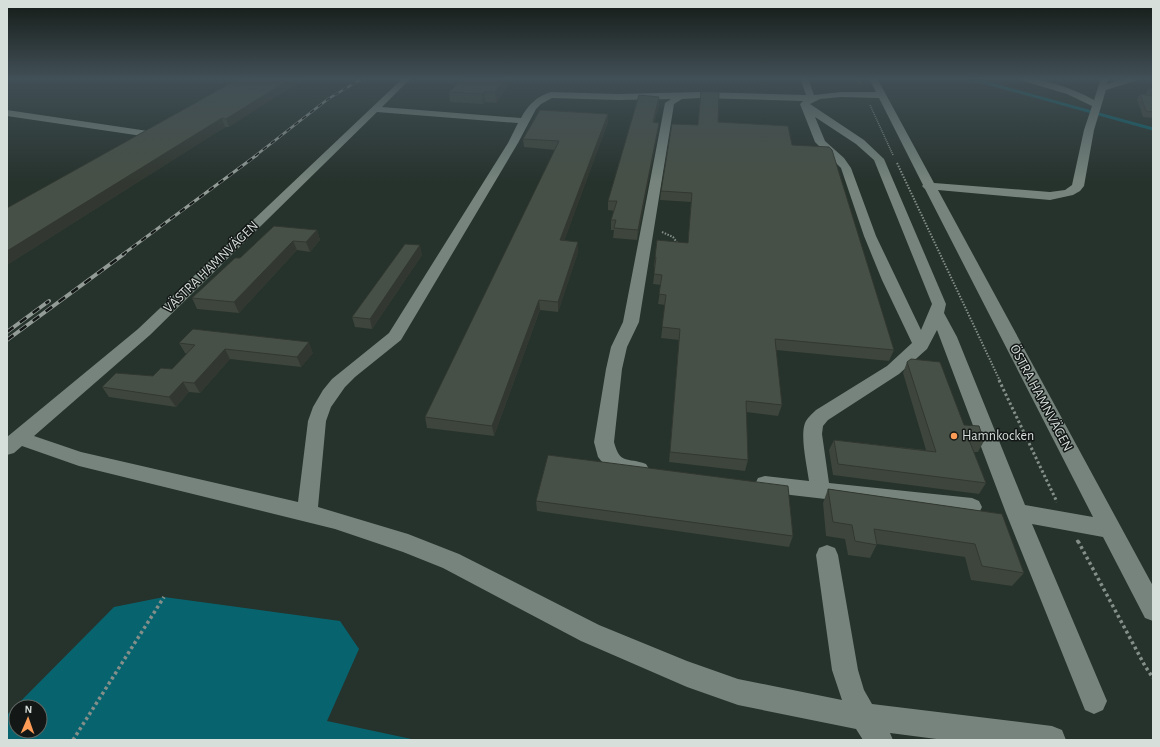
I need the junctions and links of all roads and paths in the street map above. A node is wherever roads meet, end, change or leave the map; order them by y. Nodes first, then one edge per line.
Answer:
1 (7, 113) edge
2 (370, 113) edge
3 (427, 113) edge
4 (530, 113) edge
5 (668, 113) edge
6 (812, 113) edge
7 (822, 113) edge
8 (873, 113) edge
9 (891, 113) edge
10 (1094, 113) edge
11 (524, 120) junction
12 (169, 122) edge
13 (150, 134) junction
14 (136, 141) edge
15 (928, 186) junction
16 (648, 231) junction
17 (679, 245) edge
18 (937, 314) junction
19 (921, 344) junction
20 (14, 443) edge
21 (657, 471) edge
22 (750, 482) edge
23 (820, 490) junction
24 (972, 506) dead end
25 (1017, 513) junction
26 (307, 514) junction
27 (1066, 521) junction
28 (1110, 529) junction
29 (827, 555) dead end
30 (164, 597) dead end
31 (1153, 610) edge
32 (1153, 678) edge
33 (1094, 701) dead end
34 (864, 717) junction
35 (73, 740) edge
36 (879, 740) edge
37 (1052, 740) edge

1 - 13 street
2 - 20 street, VÄSTRA HAMNVÄGEN
3 - 11 street
4 - 11 street
5 - 16 street
6 - 19 street
7 - 18 street
8 - 27 path
9 - 15 street, ÖSTRA HAMNVÄGEN
10 - 15 street
11 - 26 street
12 - 13 street
13 - 14 street
15 - 28 street, ÖSTRA HAMNVÄGEN
16 - 17 path
16 - 21 street
18 - 19 street
18 - 25 street
19 - 23 street
20 - 26 street
22 - 23 street
23 - 24 street
25 - 27 street
25 - 33 street
26 - 34 street
27 - 28 street
27 - 32 path
28 - 31 street, ÖSTRA HAMNVÄGEN
29 - 34 street
30 - 35 path
34 - 36 street
34 - 37 street

